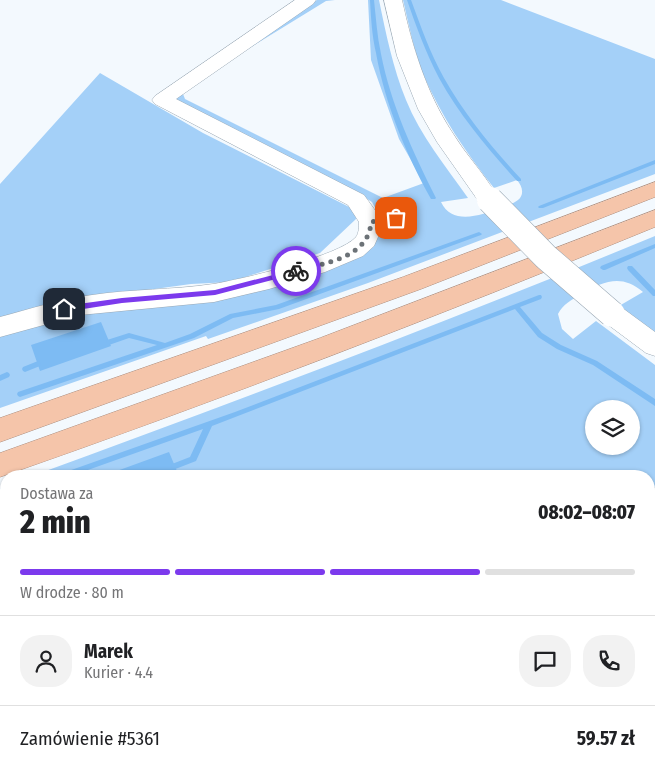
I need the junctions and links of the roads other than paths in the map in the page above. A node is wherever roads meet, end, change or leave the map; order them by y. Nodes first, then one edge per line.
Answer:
1 (307, 0) edge
2 (392, 0) edge
3 (655, 189) edge
4 (360, 215) junction
5 (396, 218) dead end
6 (655, 218) edge
7 (0, 327) edge
8 (655, 346) edge
9 (0, 430) edge
10 (0, 465) edge

1 - 4 street
2 - 8 street, bridge
3 - 9 highway
4 - 5 street
4 - 7 street
6 - 10 highway

